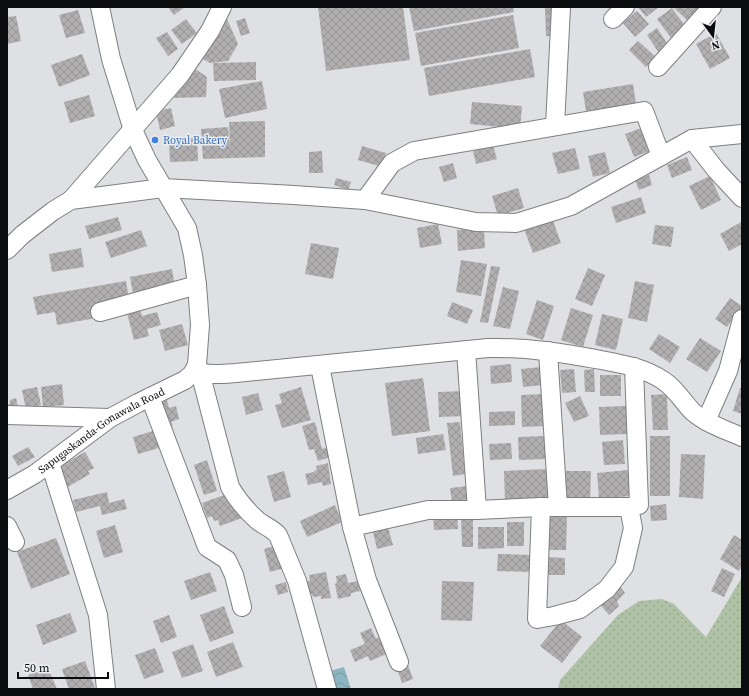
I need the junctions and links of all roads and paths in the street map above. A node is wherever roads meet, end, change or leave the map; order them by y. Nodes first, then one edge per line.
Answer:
1 (100, 7) edge
2 (222, 7) edge
3 (560, 7) edge
4 (712, 7) edge
5 (658, 66) dead end
6 (555, 126) junction
7 (133, 130) junction
8 (742, 134) edge
9 (692, 139) junction
10 (661, 156) junction
11 (163, 188) junction
12 (742, 198) edge
13 (72, 200) junction
14 (366, 200) junction
15 (14, 236) edge
16 (7, 250) edge
17 (197, 285) junction
18 (100, 312) dead end
19 (742, 319) edge
20 (466, 350) junction
21 (548, 351) junction
22 (320, 366) junction
23 (634, 367) junction
24 (198, 371) junction
25 (150, 397) junction
26 (7, 415) edge
27 (110, 418) junction
28 (706, 422) junction
29 (742, 438) edge
30 (50, 463) junction
31 (7, 490) edge
32 (550, 507) junction
33 (629, 507) junction
34 (477, 510) junction
35 (7, 526) edge
36 (352, 527) junction
37 (15, 542) dead end
38 (242, 607) dead end
39 (399, 662) dead end
40 (106, 689) edge
41 (327, 689) edge

1 - 7 street
2 - 7 street
3 - 6 street
4 - 5 street
6 - 10 street
6 - 14 street
7 - 11 street
7 - 13 street
8 - 9 street
9 - 10 street
9 - 12 street
10 - 14 street
11 - 13 street
11 - 14 street
11 - 17 street
13 - 15 street
15 - 16 street
17 - 18 street
17 - 24 street
19 - 28 street
20 - 21 street
20 - 22 street
20 - 34 street
21 - 23 street
21 - 32 street
22 - 24 street
22 - 36 street
23 - 28 street
23 - 33 street
24 - 25 street, Sapugaskanda-Gonawala Road
24 - 41 street
25 - 27 street, Sapugaskanda-Gonawala Road
25 - 38 street
26 - 27 street
27 - 30 street, Sapugaskanda-Gonawala Road
28 - 29 street
30 - 31 street, Sapugaskanda-Gonawala Road
30 - 40 street
32 - 33 street
32 - 33 street
32 - 34 street
34 - 36 street
35 - 37 street
36 - 39 street

